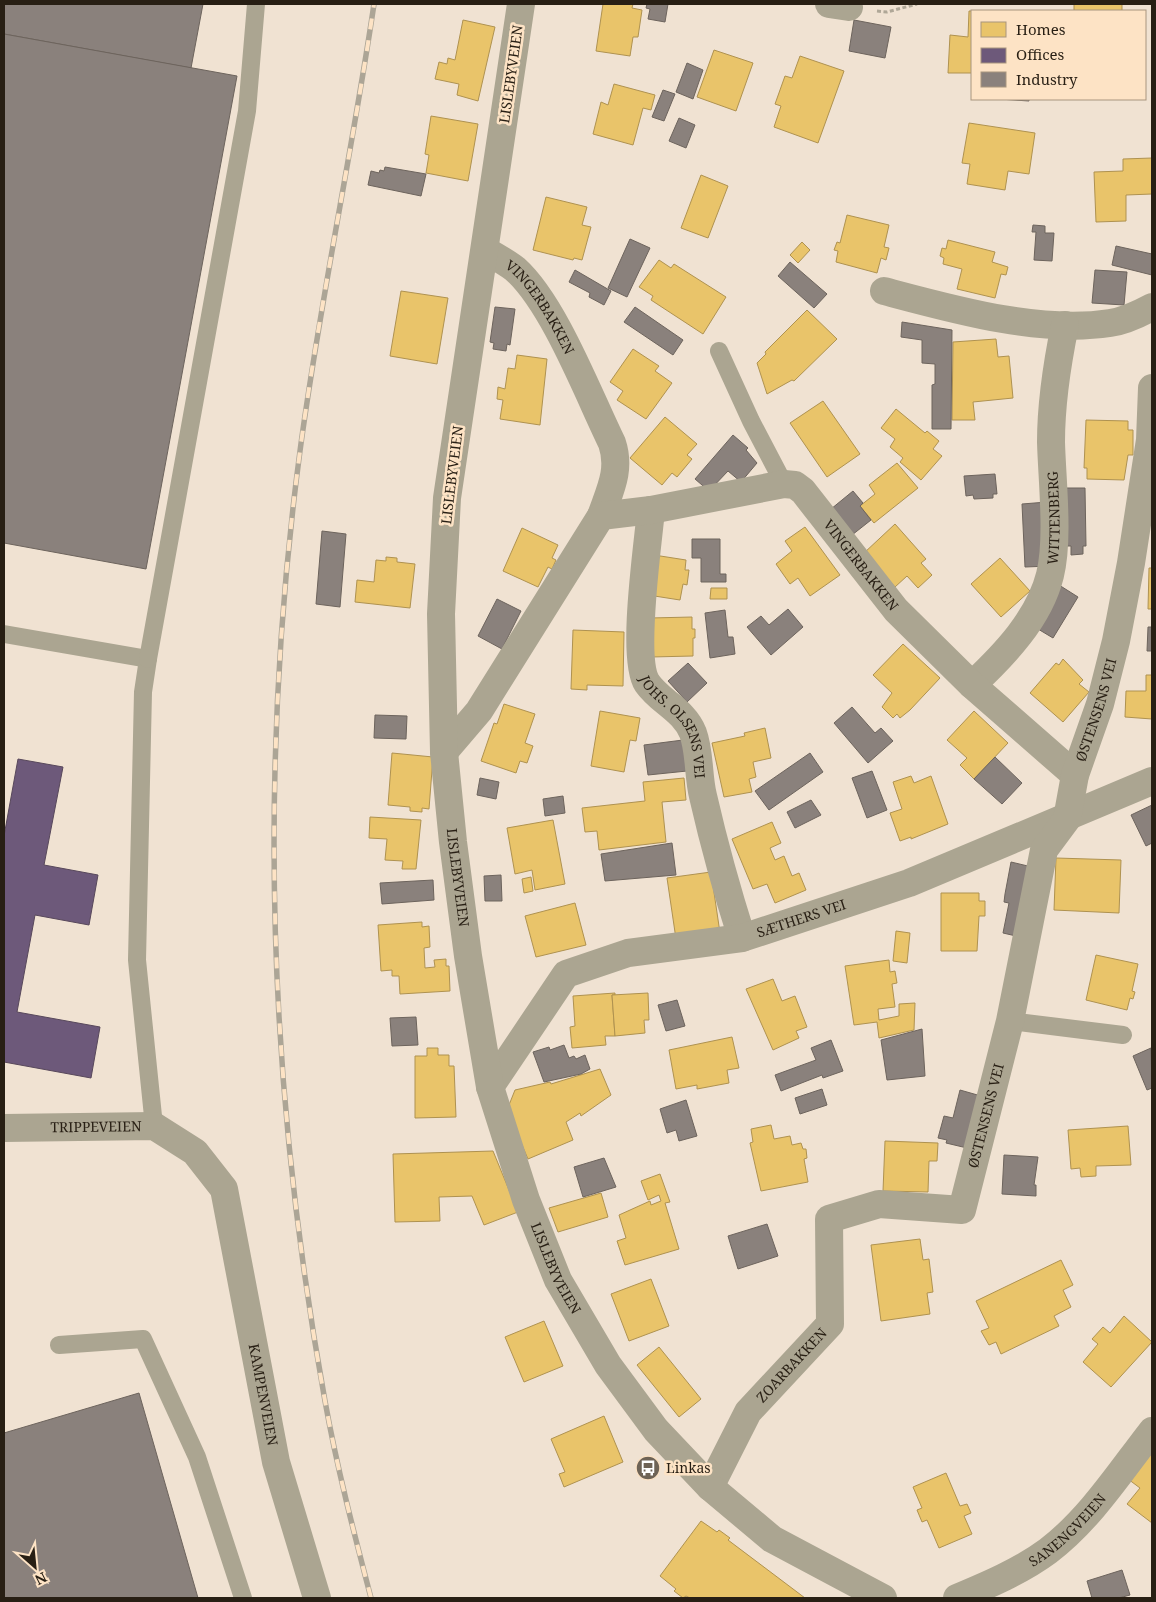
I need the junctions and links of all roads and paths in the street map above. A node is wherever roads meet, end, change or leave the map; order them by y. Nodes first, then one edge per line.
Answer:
1 (256, 4) edge
2 (521, 4) edge
3 (917, 4) edge
4 (839, 6) edge
5 (486, 250) junction
6 (884, 291) dead end
7 (1152, 307) edge
8 (1065, 325) junction
9 (719, 351) dead end
10 (1152, 388) edge
11 (784, 484) junction
12 (651, 510) junction
13 (601, 516) junction
14 (4, 634) edge
15 (148, 659) junction
16 (972, 685) junction
17 (444, 752) junction
18 (1076, 775) junction
19 (1152, 781) edge
20 (1067, 819) junction
21 (742, 938) junction
22 (1010, 1021) junction
23 (1123, 1034) dead end
24 (490, 1086) junction
25 (154, 1126) junction
26 (4, 1128) edge
27 (224, 1188) joint
28 (962, 1210) joint
29 (59, 1345) dead end
30 (1152, 1431) edge
31 (710, 1487) junction
32 (243, 1598) edge
33 (317, 1598) edge
34 (883, 1598) edge
35 (957, 1598) edge

1 - 15 lane
2 - 5 street, LISLEBYVEIEN
3 - 4 path
5 - 13 street, VINGERBAKKEN
5 - 17 street, LISLEBYVEIEN
6 - 8 street
7 - 8 street
8 - 16 street, WITTENBERG
9 - 11 lane
10 - 18 street, ØSTENSENS VEI
11 - 12 street
11 - 16 street, VINGERBAKKEN
12 - 13 street
12 - 21 street, JOHS. OLSENS VEI
13 - 17 street, VINGERBAKKEN
14 - 15 lane
15 - 25 lane
16 - 18 street, VINGERBAKKEN
17 - 24 street, LISLEBYVEIEN
18 - 20 street, ØSTENSENS VEI
19 - 20 street, SÆTHERS VEI
20 - 21 street, SÆTHERS VEI
20 - 22 street, ØSTENSENS VEI
21 - 24 street, SÆTHERS VEI
22 - 23 lane
22 - 28 street, ØSTENSENS VEI
24 - 31 street, LISLEBYVEIEN
25 - 26 street, TRIPPEVEIEN
25 - 27 street, TRIPPEVEIEN
27 - 33 street, KAMPENVEIEN
28 - 31 street, ZOARBAKKEN
29 - 32 lane
30 - 35 street, SANENGVEIEN
31 - 34 street, LISLEBYVEIEN

